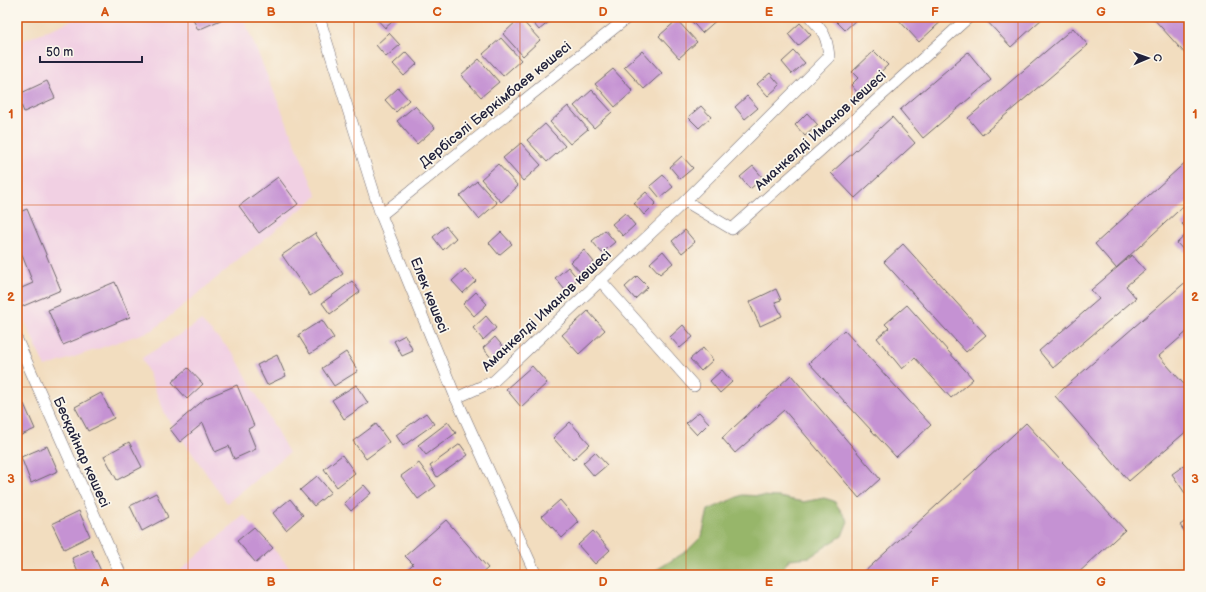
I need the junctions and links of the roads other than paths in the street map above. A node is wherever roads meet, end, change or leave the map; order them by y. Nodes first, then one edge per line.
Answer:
1 (319, 17) edge
2 (628, 17) edge
3 (810, 17) edge
4 (968, 17) edge
5 (684, 201) junction
6 (381, 215) junction
7 (600, 280) junction
8 (17, 340) edge
9 (694, 386) dead end
10 (456, 398) junction
11 (120, 575) edge
12 (536, 575) edge

1 - 6 street, Елек көшесі
2 - 6 street, Дербісәлі Беркімбаев көшесі
3 - 5 street, Аманкелді Иманов көшесі
4 - 5 street, Аманкелді Иманов көшесі
5 - 7 street, Аманкелді Иманов көшесі
6 - 10 street, Елек көшесі
7 - 9 street
7 - 10 street, Аманкелді Иманов көшесі
8 - 11 street, Бесқайнар көшесі
10 - 12 street, Елек көшесі

